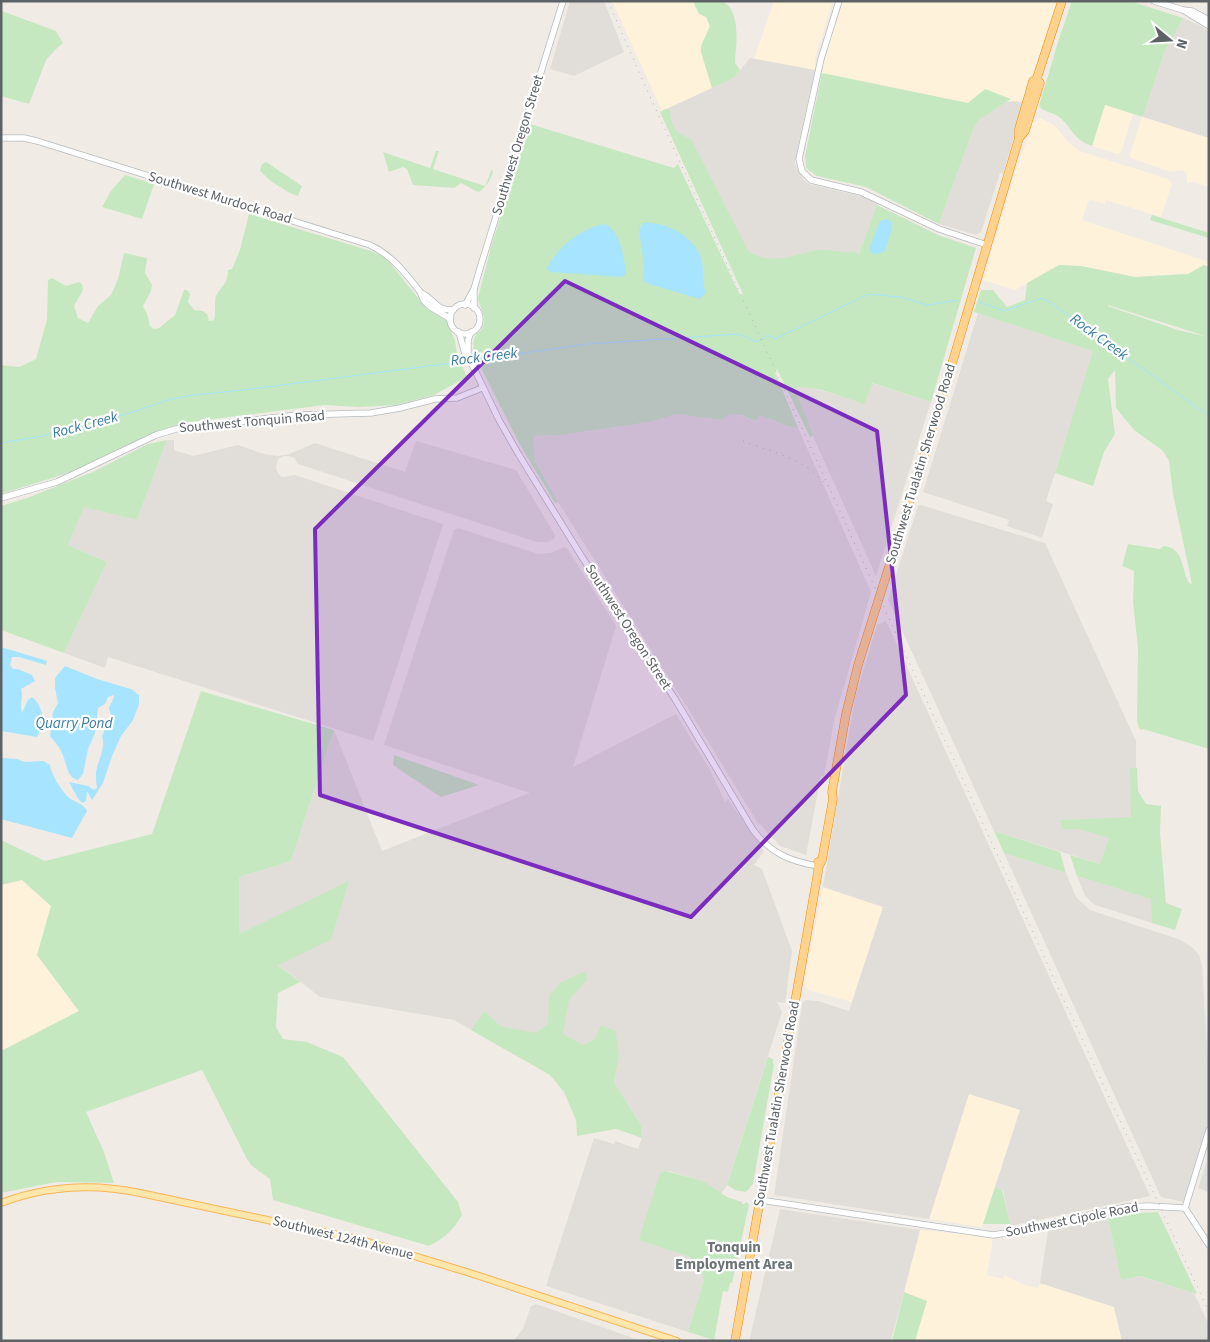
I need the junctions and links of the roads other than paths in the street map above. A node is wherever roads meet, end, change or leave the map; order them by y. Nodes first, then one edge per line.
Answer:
1 (563, 1) edge
2 (839, 1) edge
3 (1062, 1) edge
4 (1154, 1) edge
5 (1183, 10) junction
6 (1209, 20) edge
7 (1209, 26) edge
8 (1, 138) edge
9 (987, 245) junction
10 (474, 289) junction
11 (421, 293) junction
12 (465, 305) junction
13 (474, 308) junction
14 (453, 310) junction
15 (450, 319) junction
16 (459, 332) junction
17 (471, 332) junction
18 (468, 356) junction
19 (482, 388) junction
20 (1, 498) edge
21 (819, 866) junction
22 (1209, 1130) edge
23 (760, 1200) junction
24 (1, 1203) edge
25 (1185, 1208) junction
26 (1209, 1245) edge
27 (677, 1341) edge
28 (735, 1341) edge

1 - 10 main road, Southwest Oregon Street
2 - 9 main road
3 - 9 highway, Southwest Tualatin Sherwood Road
4 - 5 main road
5 - 6 main road
5 - 7 main road
8 - 11 main road, Southwest Murdock Road
9 - 21 highway, Southwest Tualatin Sherwood Road
10 - 12 main road, Southwest Oregon Street
10 - 13 main road, Southwest Oregon Street
11 - 14 main road, Southwest Murdock Road
11 - 15 main road, Southwest Murdock Road
12 - 13 main road
12 - 14 main road
13 - 17 main road, Southwest Oregon Street
14 - 15 main road
15 - 16 main road, Southwest Oregon Street
16 - 17 main road
16 - 18 main road, Southwest Oregon Street
17 - 18 main road, Southwest Oregon Street
18 - 19 main road, Southwest Oregon Street
19 - 20 main road, Southwest Tonquin Road
19 - 21 main road, Southwest Oregon Street
21 - 23 highway, Southwest Tualatin Sherwood Road
22 - 25 main road
23 - 25 main road, Southwest Cipole Road
23 - 28 highway, Southwest Tualatin Sherwood Road
24 - 27 main road, Southwest 124th Avenue
25 - 26 main road

